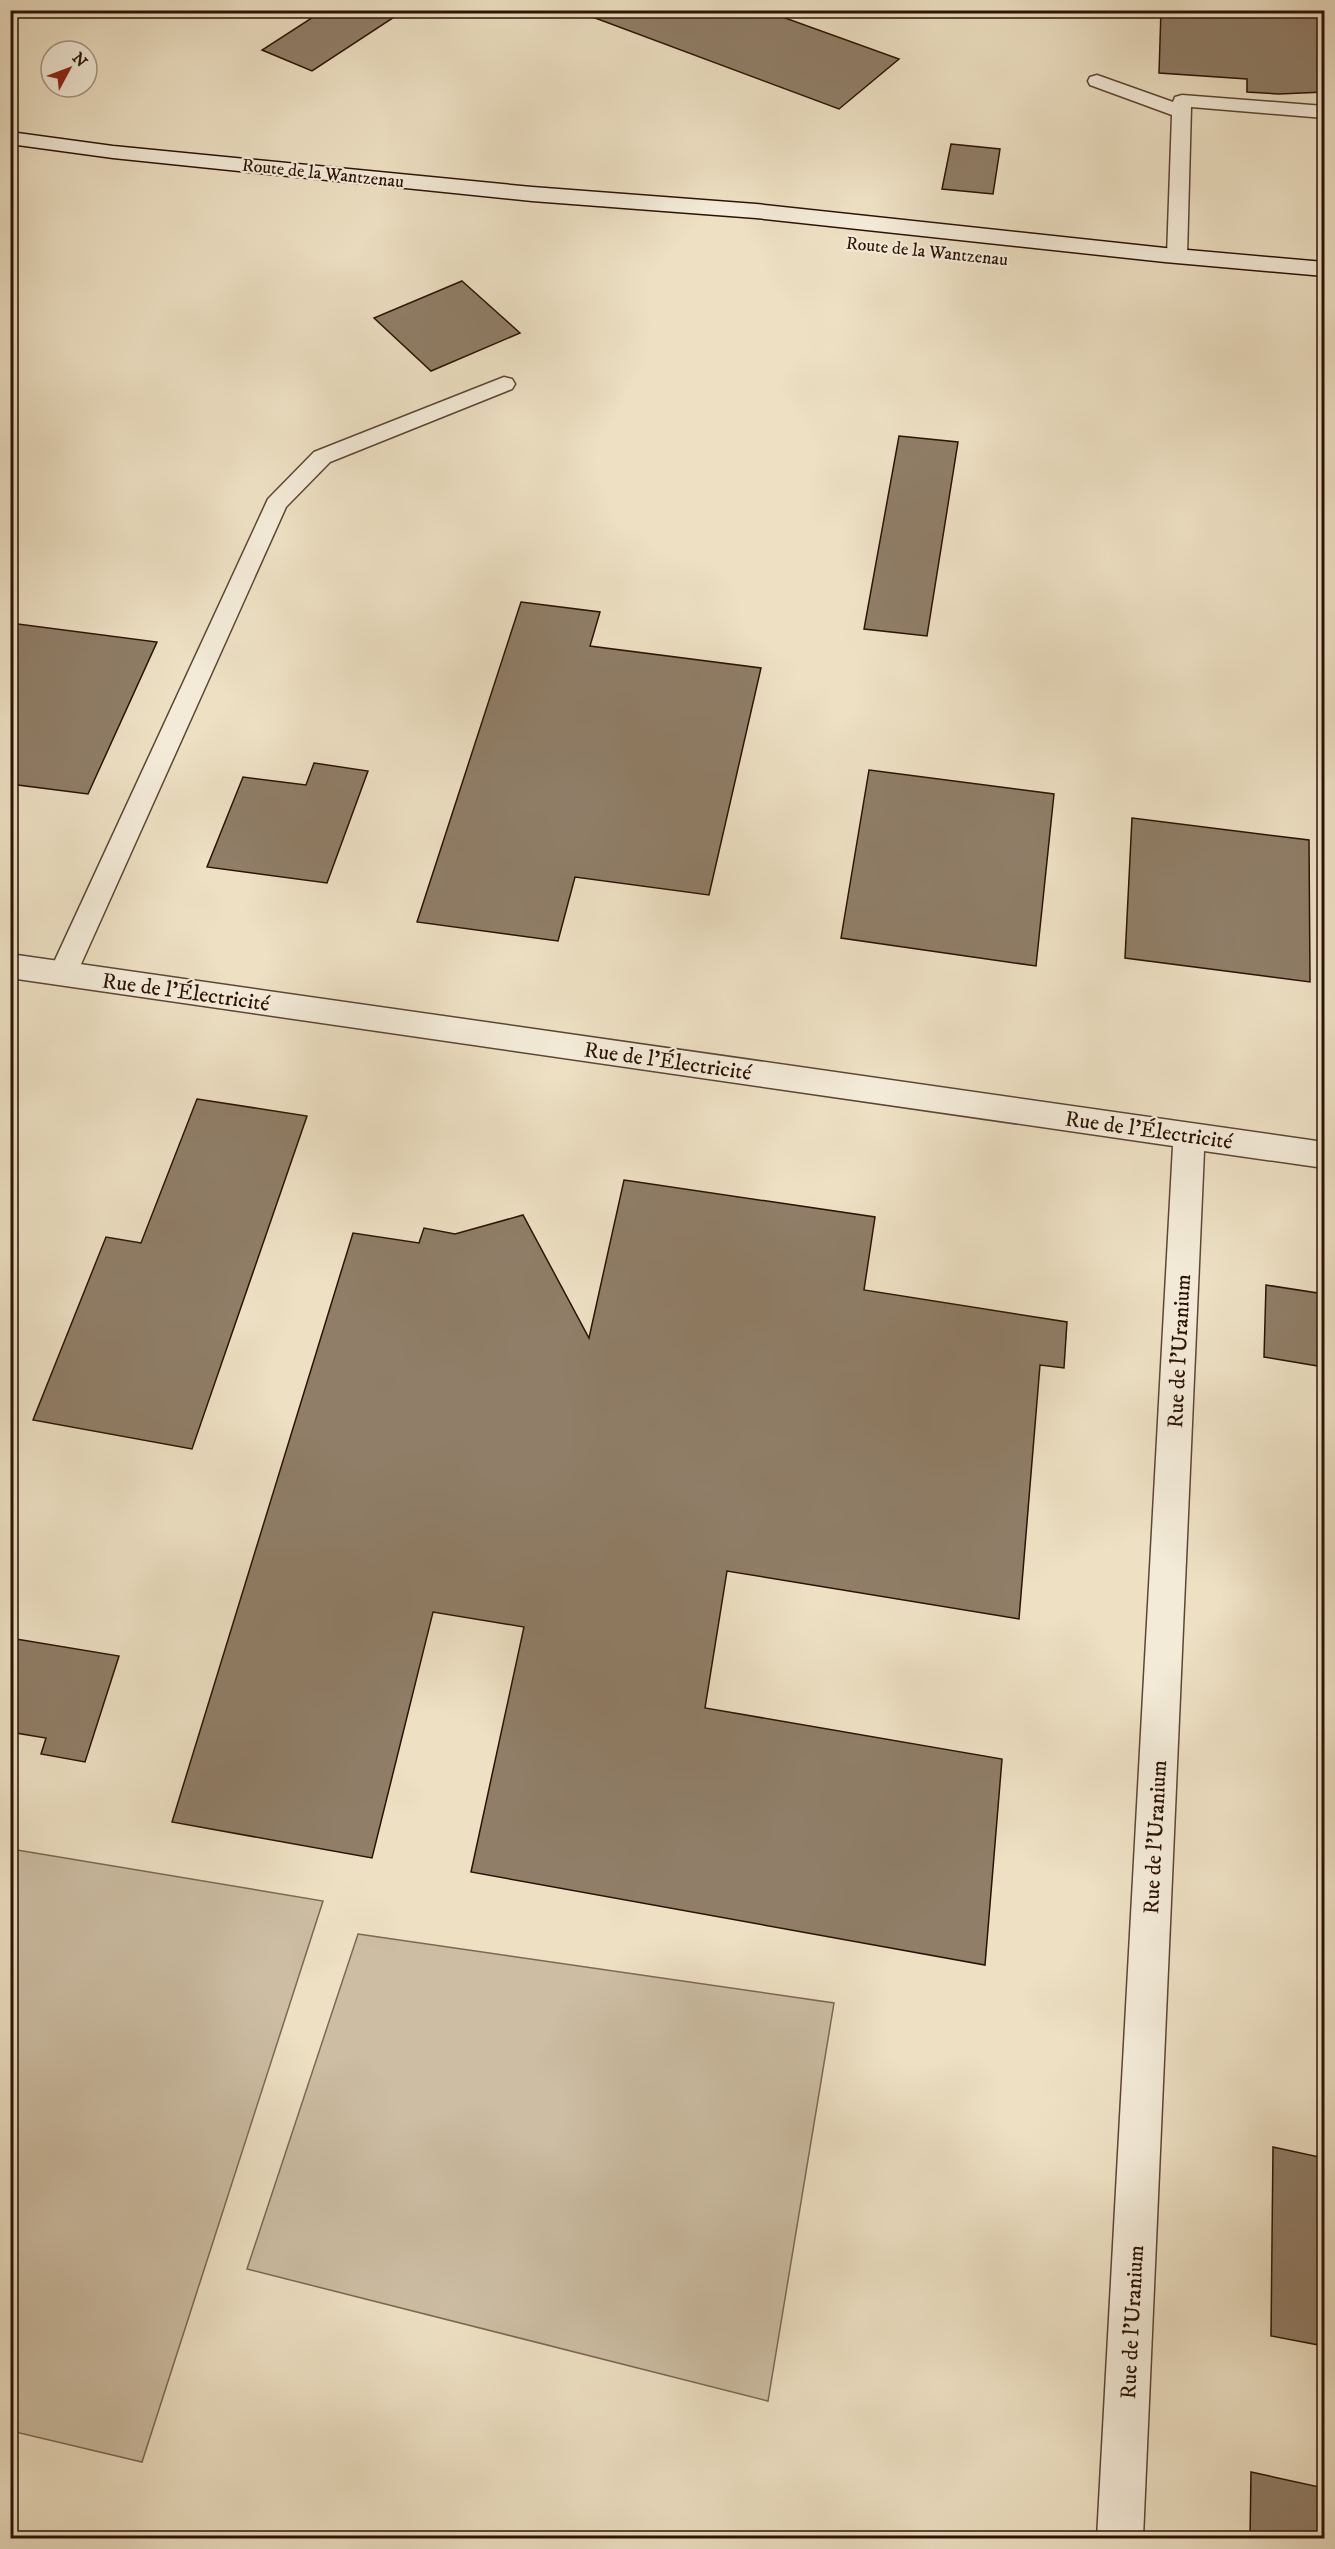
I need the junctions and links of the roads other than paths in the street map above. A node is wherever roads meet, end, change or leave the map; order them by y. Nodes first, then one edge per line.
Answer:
1 (1097, 81) dead end
2 (1181, 112) junction
3 (1324, 112) edge
4 (10, 138) edge
5 (10, 148) edge
6 (113, 152) junction
7 (532, 194) junction
8 (760, 233) dead end
9 (1177, 256) junction
10 (1324, 269) edge
11 (504, 384) dead end
12 (10, 966) edge
13 (63, 973) junction
14 (1189, 1135) junction
15 (1324, 1155) edge
16 (1120, 2538) edge

1 - 2 lane
2 - 3 lane
2 - 9 lane
4 - 6 street, Route de la Wantzenau
5 - 6 street, Route de la Wantzenau
6 - 7 street, Route de la Wantzenau
7 - 8 street, Route de la Wantzenau
7 - 9 street, Route de la Wantzenau
9 - 10 street, Route de la Wantzenau
11 - 13 lane
12 - 13 street, Rue de l'Électricité
13 - 14 street, Rue de l'Électricité
14 - 15 street, Rue de l'Électricité
14 - 16 street, Rue de l'Uranium

